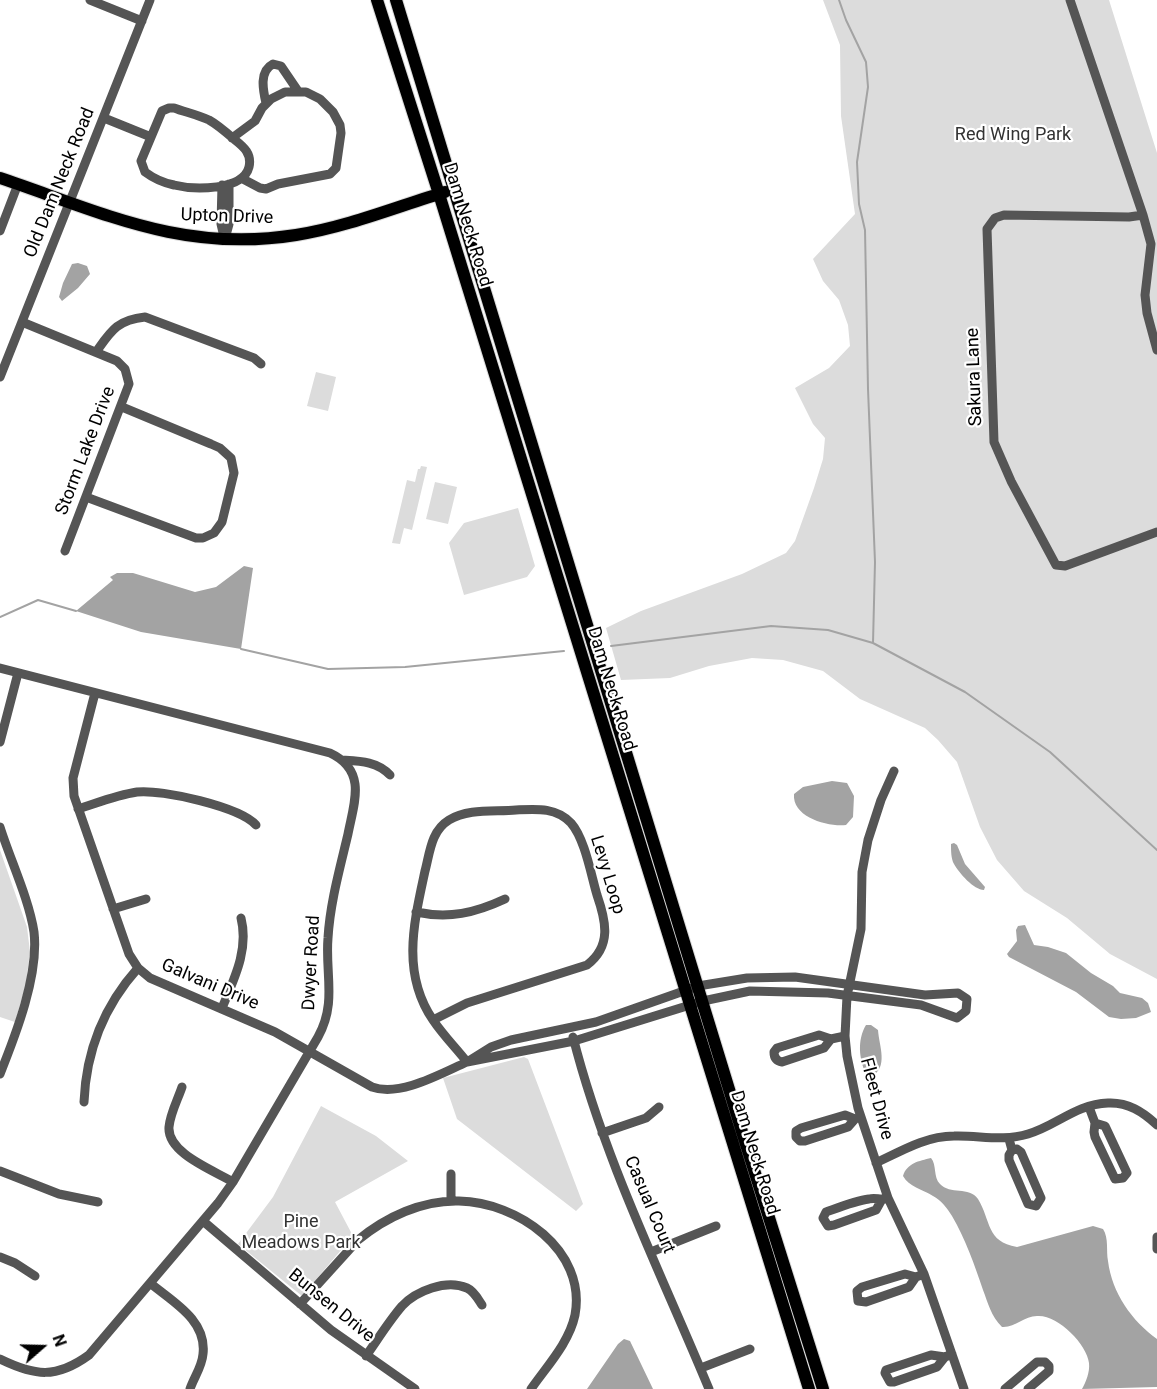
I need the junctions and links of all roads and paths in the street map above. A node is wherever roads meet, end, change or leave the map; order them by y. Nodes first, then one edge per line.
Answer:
1 (90, 0) edge
2 (150, 0) edge
3 (377, 0) edge
4 (396, 0) edge
5 (1070, 0) edge
6 (142, 21) junction
7 (298, 91) junction
8 (266, 103) junction
9 (104, 118) junction
10 (151, 137) junction
11 (232, 138) junction
12 (0, 178) edge
13 (243, 178) junction
14 (18, 184) junction
15 (226, 185) junction
16 (455, 189) junction
17 (440, 194) junction
18 (70, 202) junction
19 (1143, 215) junction
20 (0, 231) edge
21 (225, 239) junction
22 (22, 322) junction
23 (1157, 350) edge
24 (96, 352) junction
25 (261, 364) dead end
26 (0, 377) edge
27 (122, 407) junction
28 (534, 447) junction
29 (519, 451) junction
30 (86, 497) junction
31 (1157, 532) edge
32 (65, 551) dead end
33 (0, 668) edge
34 (18, 673) junction
35 (95, 693) junction
36 (0, 742) edge
37 (342, 760) junction
38 (894, 771) dead end
39 (390, 775) dead end
40 (78, 809) junction
41 (256, 825) dead end
42 (0, 827) edge
43 (146, 899) dead end
44 (505, 899) dead end
45 (112, 909) junction
46 (416, 912) junction
47 (241, 918) dead end
48 (138, 968) junction
49 (849, 984) junction
50 (698, 986) junction
51 (685, 991) junction
52 (847, 996) junction
53 (703, 1001) junction
54 (690, 1005) junction
55 (222, 1008) junction
56 (433, 1020) junction
57 (571, 1028) junction
58 (845, 1036) junction
59 (831, 1039) junction
60 (574, 1041) junction
61 (309, 1052) junction
62 (467, 1062) junction
63 (2, 1063) edge
64 (0, 1074) edge
65 (182, 1087) dead end
66 (84, 1102) dead end
67 (659, 1107) dead end
68 (1089, 1107) junction
69 (858, 1118) junction
70 (1095, 1123) junction
71 (1157, 1125) edge
72 (602, 1133) junction
73 (1009, 1138) junction
74 (1012, 1150) junction
75 (876, 1163) junction
76 (0, 1171) edge
77 (451, 1174) dead end
78 (233, 1182) junction
79 (885, 1200) junction
80 (451, 1201) junction
81 (98, 1202) dead end
82 (203, 1221) junction
83 (716, 1226) dead end
84 (1157, 1237) edge
85 (1157, 1249) edge
86 (651, 1252) junction
87 (0, 1257) edge
88 (35, 1276) dead end
89 (920, 1276) junction
90 (150, 1283) junction
91 (300, 1304) junction
92 (482, 1305) dead end
93 (750, 1349) dead end
94 (948, 1355) junction
95 (366, 1356) junction
96 (0, 1359) edge
97 (700, 1368) junction
98 (190, 1389) edge
99 (415, 1389) edge
100 (531, 1389) edge
101 (709, 1389) edge
102 (809, 1389) edge
103 (823, 1389) edge
104 (964, 1389) edge
105 (1005, 1389) edge
106 (1028, 1389) edge

1 - 6 street
2 - 6 street, Old Dam Neck Road
3 - 17 main road, Dam Neck Road
4 - 16 main road, Dam Neck Road
5 - 19 street
6 - 9 street, Old Dam Neck Road
7 - 8 street
7 - 8 street
7 - 13 street
8 - 11 street
9 - 10 street
9 - 18 street, Old Dam Neck Road
10 - 11 street
10 - 15 street
11 - 13 street
12 - 14 main road, Upton Drive
13 - 15 street
14 - 18 main road, Upton Drive
14 - 20 street
15 - 21 street
16 - 17 main road, Upton Drive
16 - 28 main road, Dam Neck Road
17 - 21 main road, Upton Drive
17 - 29 main road, Dam Neck Road
18 - 21 main road, Upton Drive
18 - 22 street, Old Dam Neck Road
19 - 23 street
19 - 31 street, Sakura Lane
22 - 24 street, Storm Lake Drive
22 - 26 street, Old Dam Neck Road
24 - 25 street
24 - 27 street, Storm Lake Drive
27 - 30 street, Storm Lake Drive
27 - 30 street
28 - 29 main road
28 - 50 main road, Dam Neck Road
29 - 51 main road, Dam Neck Road
30 - 32 street, Storm Lake Drive
33 - 34 street
34 - 35 street
34 - 36 street
35 - 37 street
35 - 40 street, Galvani Drive
37 - 39 street
37 - 61 street, Dwyer Road
38 - 49 street, Fleet Drive
40 - 41 street
40 - 45 street, Galvani Drive
42 - 63 street
43 - 45 street
44 - 46 street
45 - 48 street, Galvani Drive
46 - 56 street, Levy Loop
46 - 56 street, Levy Loop
47 - 55 street
48 - 55 street, Galvani Drive
48 - 66 street
49 - 50 street, Galvani Drive
49 - 52 street, Fleet Drive
49 - 52 street, Galvani Drive
50 - 51 street, Galvani Drive
50 - 53 main road, Dam Neck Road
51 - 54 main road, Dam Neck Road
51 - 57 street, Galvani Drive
52 - 53 street, Galvani Drive
52 - 58 street, Fleet Drive
53 - 54 street, Galvani Drive
53 - 103 main road, Dam Neck Road
54 - 60 street, Galvani Drive
54 - 102 main road, Dam Neck Road
55 - 61 street, Galvani Drive
56 - 62 street, Levy Loop
57 - 60 street, Casual Court
57 - 62 street, Galvani Drive
58 - 59 street
58 - 69 street, Fleet Drive
59 - 59 street
60 - 62 street, Galvani Drive
60 - 72 street, Casual Court
61 - 62 street, Galvani Drive
61 - 78 street, Dwyer Road
63 - 64 street
65 - 78 street
67 - 72 street
68 - 70 street
68 - 71 street
68 - 73 street
69 - 69 street
69 - 75 street, Fleet Drive
70 - 70 street
72 - 86 street, Casual Court
73 - 74 street
73 - 75 street
74 - 74 street
75 - 79 street, Fleet Drive
76 - 81 street
77 - 80 street
78 - 82 street, Dwyer Road
79 - 79 street
79 - 89 street, Fleet Drive
80 - 91 street
80 - 100 street
82 - 90 street, Dwyer Road
82 - 91 street, Bunsen Drive
83 - 86 street
84 - 85 street
86 - 97 street, Casual Court
87 - 88 street
89 - 89 street
89 - 94 street, Fleet Drive
90 - 96 street, Dwyer Road
90 - 98 street
91 - 95 street, Bunsen Drive
92 - 95 street
93 - 97 street
94 - 94 street
94 - 104 street, Fleet Drive
95 - 99 street, Bunsen Drive
97 - 101 street, Casual Court
105 - 106 street

